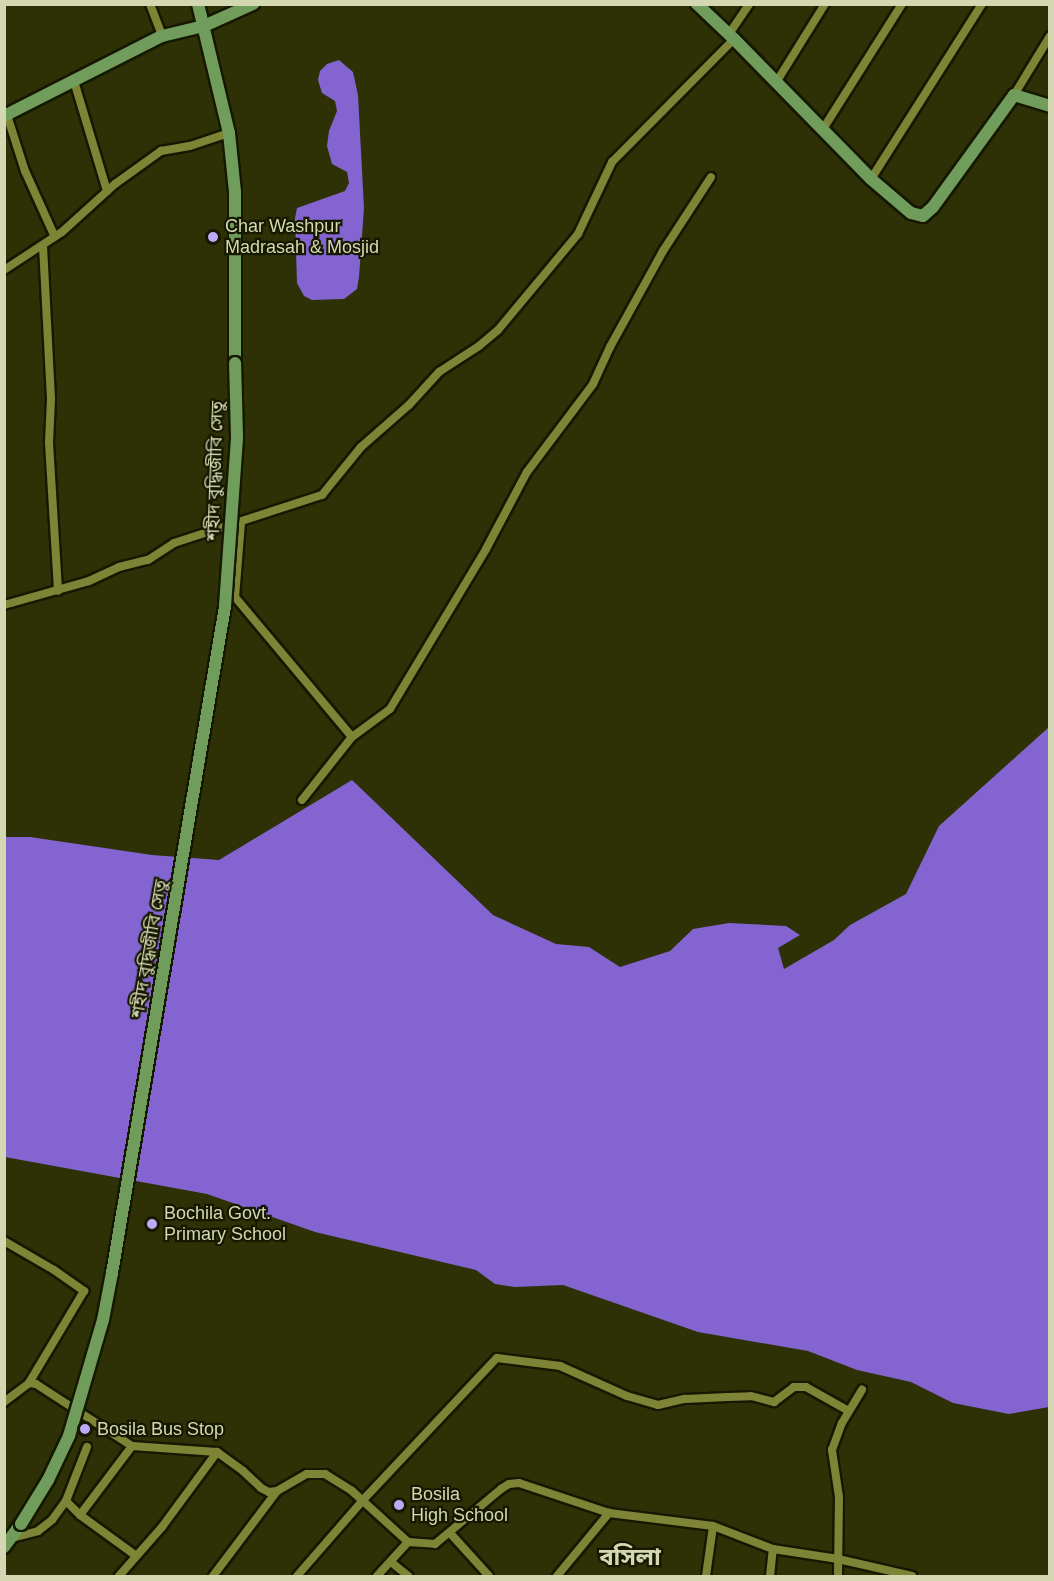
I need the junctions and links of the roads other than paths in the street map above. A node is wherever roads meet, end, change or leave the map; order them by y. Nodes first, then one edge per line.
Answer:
1 (150, 4) edge
2 (198, 4) edge
3 (253, 4) edge
4 (697, 4) edge
5 (749, 4) edge
6 (825, 4) edge
7 (903, 4) edge
8 (982, 4) edge
9 (204, 26) junction
10 (162, 36) junction
11 (732, 36) junction
12 (1050, 36) edge
13 (74, 81) junction
14 (777, 81) junction
15 (1014, 95) junction
16 (1050, 106) edge
17 (6, 115) edge
18 (823, 129) junction
19 (229, 133) junction
20 (711, 177) dead end
21 (871, 179) junction
22 (107, 191) junction
23 (55, 237) junction
24 (43, 246) junction
25 (4, 270) edge
26 (241, 523) junction
27 (58, 591) junction
28 (4, 605) edge
29 (352, 737) junction
30 (302, 800) dead end
31 (4, 1241) edge
32 (29, 1383) junction
33 (862, 1390) dead end
34 (4, 1402) edge
35 (849, 1411) junction
36 (132, 1446) junction
37 (87, 1447) dead end
38 (217, 1452) junction
39 (276, 1491) junction
40 (363, 1500) junction
41 (66, 1501) junction
42 (609, 1513) junction
43 (80, 1515) junction
44 (713, 1526) junction
45 (450, 1533) junction
46 (408, 1542) junction
47 (8, 1543) edge
48 (773, 1550) junction
49 (135, 1555) junction
50 (838, 1559) junction
51 (391, 1562) junction
52 (560, 1575) edge
53 (119, 1576) edge
54 (213, 1576) edge
55 (297, 1576) edge
56 (377, 1576) edge
57 (408, 1576) edge
58 (489, 1576) edge
59 (706, 1576) edge
60 (770, 1576) edge
61 (838, 1576) edge
62 (912, 1576) edge

1 - 10 street
2 - 9 main road, শহীদ বুদ্ধিজীবি সেতু
3 - 9 main road
4 - 11 main road
5 - 11 street
6 - 14 street
7 - 18 street
8 - 21 street
9 - 10 main road
9 - 19 main road, শহীদ বুদ্ধিজীবি সেতু
10 - 13 main road
11 - 14 main road
11 - 26 street
12 - 15 street
13 - 17 main road
13 - 22 street
14 - 18 main road
15 - 16 main road
15 - 21 main road
17 - 23 street
18 - 21 main road
19 - 22 street
19 - 47 main road, শহীদ বুদ্ধিজীবি সেতু, bridge
20 - 29 street
22 - 23 street
23 - 24 street
24 - 25 street
24 - 27 street
26 - 27 street
26 - 29 street
27 - 28 street
29 - 30 street
31 - 32 street
32 - 34 street
32 - 36 street
33 - 35 street
35 - 40 street
35 - 50 street
36 - 38 street
36 - 43 street
37 - 41 street
38 - 39 street
38 - 49 street
39 - 40 street
39 - 54 street
40 - 46 street
40 - 55 street
41 - 43 street
41 - 47 street
42 - 44 street
42 - 45 street
42 - 52 street
43 - 49 street
44 - 48 street
44 - 59 street
45 - 46 street
45 - 58 street
46 - 51 street
48 - 50 street
48 - 60 street
49 - 53 street
50 - 61 street
50 - 62 street
51 - 56 street
51 - 57 street

